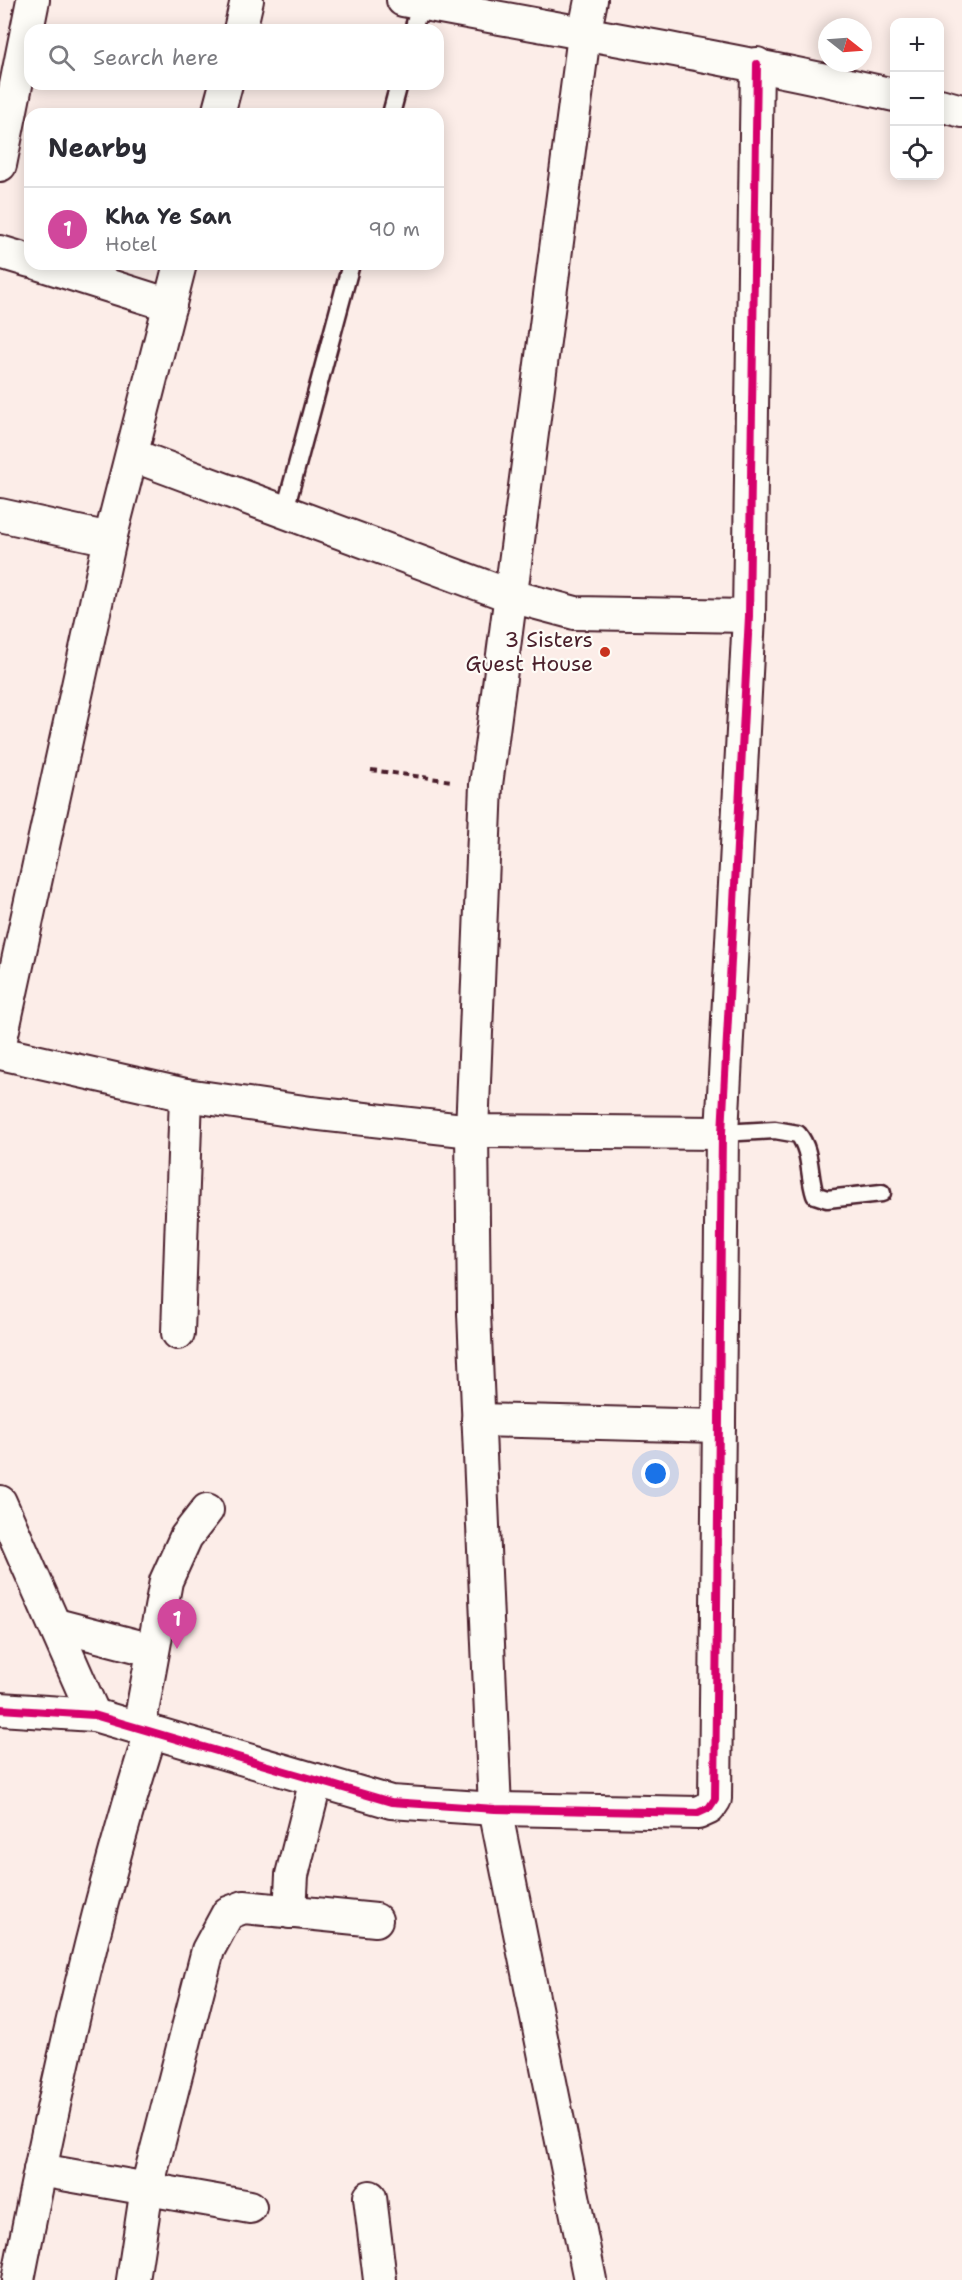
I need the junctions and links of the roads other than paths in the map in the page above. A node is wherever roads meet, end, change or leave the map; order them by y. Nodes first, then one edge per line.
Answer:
1 (33, 0) edge
2 (247, 0) edge
3 (591, 0) edge
4 (412, 11) edge
5 (28, 24) edge
6 (241, 24) edge
7 (584, 35) junction
8 (24, 45) edge
9 (757, 64) junction
10 (224, 90) edge
11 (397, 90) edge
12 (890, 94) edge
13 (944, 106) edge
14 (220, 108) edge
15 (393, 108) edge
16 (962, 111) edge
17 (0, 165) edge
18 (0, 252) edge
19 (24, 259) edge
20 (59, 270) edge
21 (179, 270) edge
22 (349, 270) edge
23 (170, 305) junction
24 (132, 455) junction
25 (285, 510) junction
26 (0, 515) edge
27 (110, 539) junction
28 (511, 596) junction
29 (749, 616) junction
30 (0, 1043) edge
31 (0, 1053) edge
32 (186, 1095) junction
33 (472, 1131) junction
34 (722, 1133) junction
35 (882, 1193) dead end
36 (178, 1333) dead end
37 (478, 1420) junction
38 (719, 1426) junction
39 (0, 1502) edge
40 (207, 1510) dead end
41 (56, 1624) junction
42 (152, 1650) junction
43 (0, 1709) edge
44 (94, 1715) junction
45 (145, 1730) junction
46 (316, 1780) junction
47 (495, 1809) junction
48 (290, 1912) junction
49 (376, 1920) dead end
50 (40, 2170) junction
51 (147, 2188) junction
52 (370, 2197) dead end
53 (250, 2207) dead end
54 (18, 2280) edge
55 (133, 2280) edge
56 (380, 2280) edge
57 (590, 2280) edge

1 - 5 street
2 - 6 street
3 - 7 street
4 - 7 street
7 - 9 street
7 - 28 street
8 - 17 street
9 - 12 street
9 - 29 street
10 - 14 street
11 - 15 lane
13 - 16 street
18 - 19 street
20 - 23 street
21 - 23 street
22 - 25 lane
23 - 24 street
24 - 25 street
24 - 27 street
25 - 28 street
26 - 27 street
27 - 30 street
28 - 29 street
28 - 33 street
29 - 34 street
31 - 32 street
32 - 33 street
32 - 36 street
33 - 34 street
33 - 37 street
34 - 35 lane
34 - 38 street
37 - 38 street
37 - 47 street
38 - 47 street
39 - 41 street
40 - 42 street
41 - 42 street
41 - 44 street
42 - 45 street
43 - 44 street
44 - 45 street
45 - 46 street
45 - 50 street
46 - 47 street
46 - 48 street
47 - 57 street
48 - 49 street
48 - 51 street
50 - 51 street
50 - 54 street
51 - 53 street
51 - 55 street
52 - 56 street

